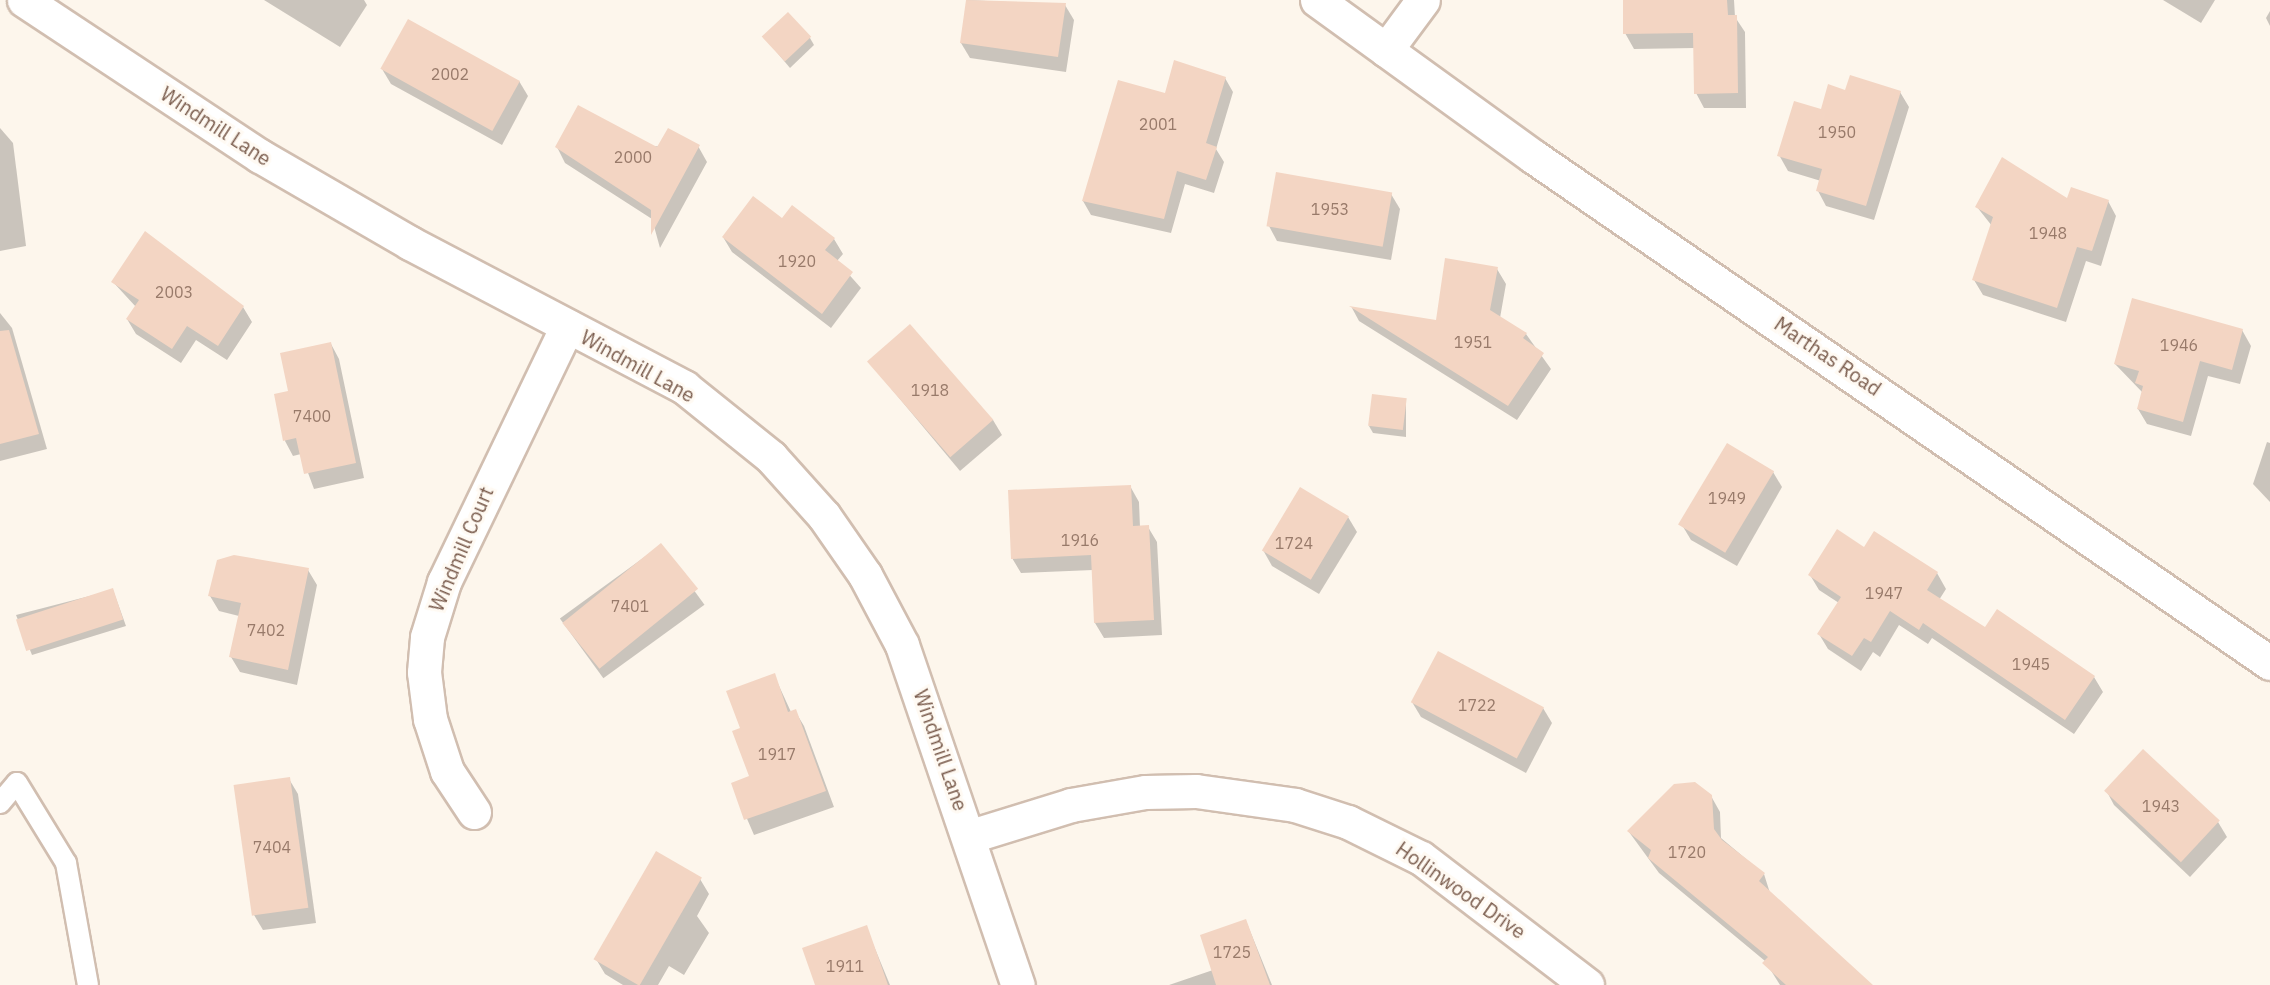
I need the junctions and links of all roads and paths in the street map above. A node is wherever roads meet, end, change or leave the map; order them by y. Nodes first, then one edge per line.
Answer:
1 (24, 0) edge
2 (1317, 0) edge
3 (1423, 0) edge
4 (1386, 50) junction
5 (567, 326) junction
6 (2270, 663) edge
7 (0, 803) edge
8 (474, 812) dead end
9 (971, 836) junction
10 (88, 985) edge
11 (1018, 985) edge
12 (1587, 985) edge

1 - 5 street, Windmill Lane
2 - 4 street, Marthas Road
3 - 4 street
4 - 6 street, Marthas Road
5 - 8 street, Windmill Court
5 - 9 street, Windmill Lane
7 - 10 lane
9 - 11 street, Windmill Lane
9 - 12 street, Hollinwood Drive

